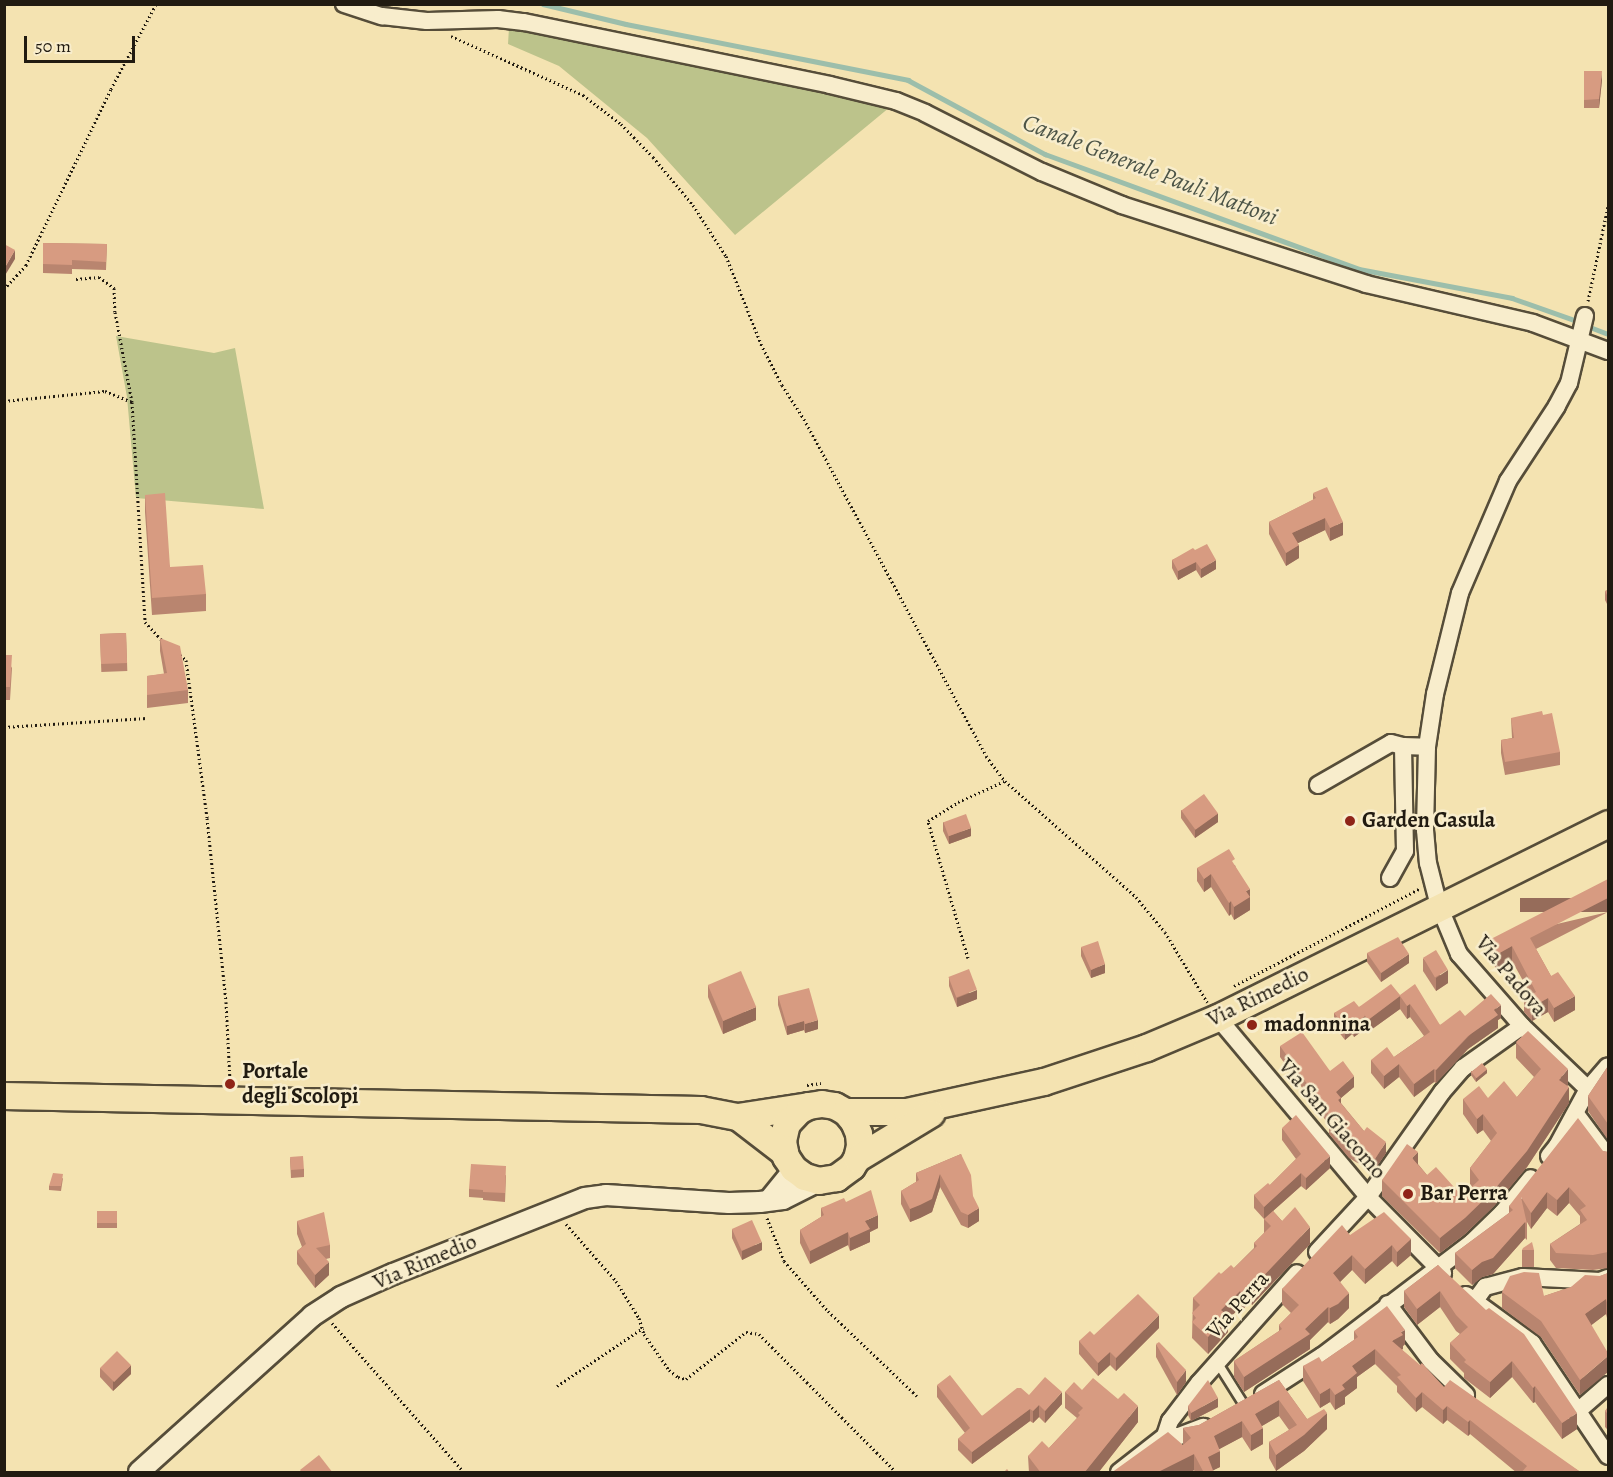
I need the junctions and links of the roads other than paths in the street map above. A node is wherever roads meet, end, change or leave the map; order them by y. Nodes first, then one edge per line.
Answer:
1 (344, 4) edge
2 (1585, 316) road end
3 (1580, 339) junction
4 (1608, 351) edge
5 (1403, 746) junction
6 (1427, 747) junction
7 (1318, 785) dead end
8 (1608, 824) edge
9 (1390, 878) dead end
10 (1436, 894) junction
11 (1209, 1005) junction
12 (1522, 1026) junction
13 (1608, 1066) edge
14 (1588, 1089) junction
15 (4, 1096) edge
16 (806, 1096) junction
17 (958, 1099) junction
18 (846, 1112) junction
19 (1576, 1114) junction
20 (738, 1118) junction
21 (1608, 1157) edge
22 (857, 1159) junction
23 (789, 1161) junction
24 (819, 1181) junction
25 (1368, 1197) junction
26 (765, 1201) junction
27 (1437, 1266) junction
28 (1608, 1278) edge
29 (1474, 1302) junction
30 (1389, 1304) junction
31 (1217, 1362) junction
32 (1608, 1385) edge
33 (1482, 1406) edge
34 (1239, 1407) joint
35 (1579, 1410) junction
36 (1214, 1421) edge
37 (1165, 1437) junction
38 (1608, 1456) edge
39 (139, 1473) edge
40 (1119, 1473) edge

1 - 3 street
2 - 3 street, Via Padova
3 - 4 street
3 - 6 street, Via Padova
5 - 6 street
5 - 7 street
5 - 9 street
6 - 10 street, Via Padova
8 - 10 main road, Via Rimedio
10 - 11 main road, Via Rimedio
10 - 12 street, Via Padova
11 - 17 main road, Via Rimedio
11 - 25 street, Via San Giacomo
12 - 14 street, Via Padova
12 - 25 street, Via Perra
13 - 14 street
14 - 19 street
15 - 20 main road
16 - 18 main road
16 - 20 main road
16 - 23 main road
17 - 18 main road, Via Rimedio
17 - 22 main road, Via Rimedio
18 - 22 main road
19 - 21 street
19 - 27 street
20 - 23 main road
22 - 24 main road
23 - 24 main road
23 - 26 street
24 - 26 street, Via Rimedio
25 - 27 street, Via San Giacomo
25 - 31 street, Via Perra
26 - 39 street, Via Rimedio
27 - 29 street, Via San Giacomo
27 - 30 street
28 - 29 street
29 - 35 street, Via San Giacomo
30 - 33 street
30 - 34 street
31 - 34 lane
31 - 37 street, Via Perra
32 - 35 street
35 - 38 street, Via San Giacomo
36 - 37 street
37 - 40 street

